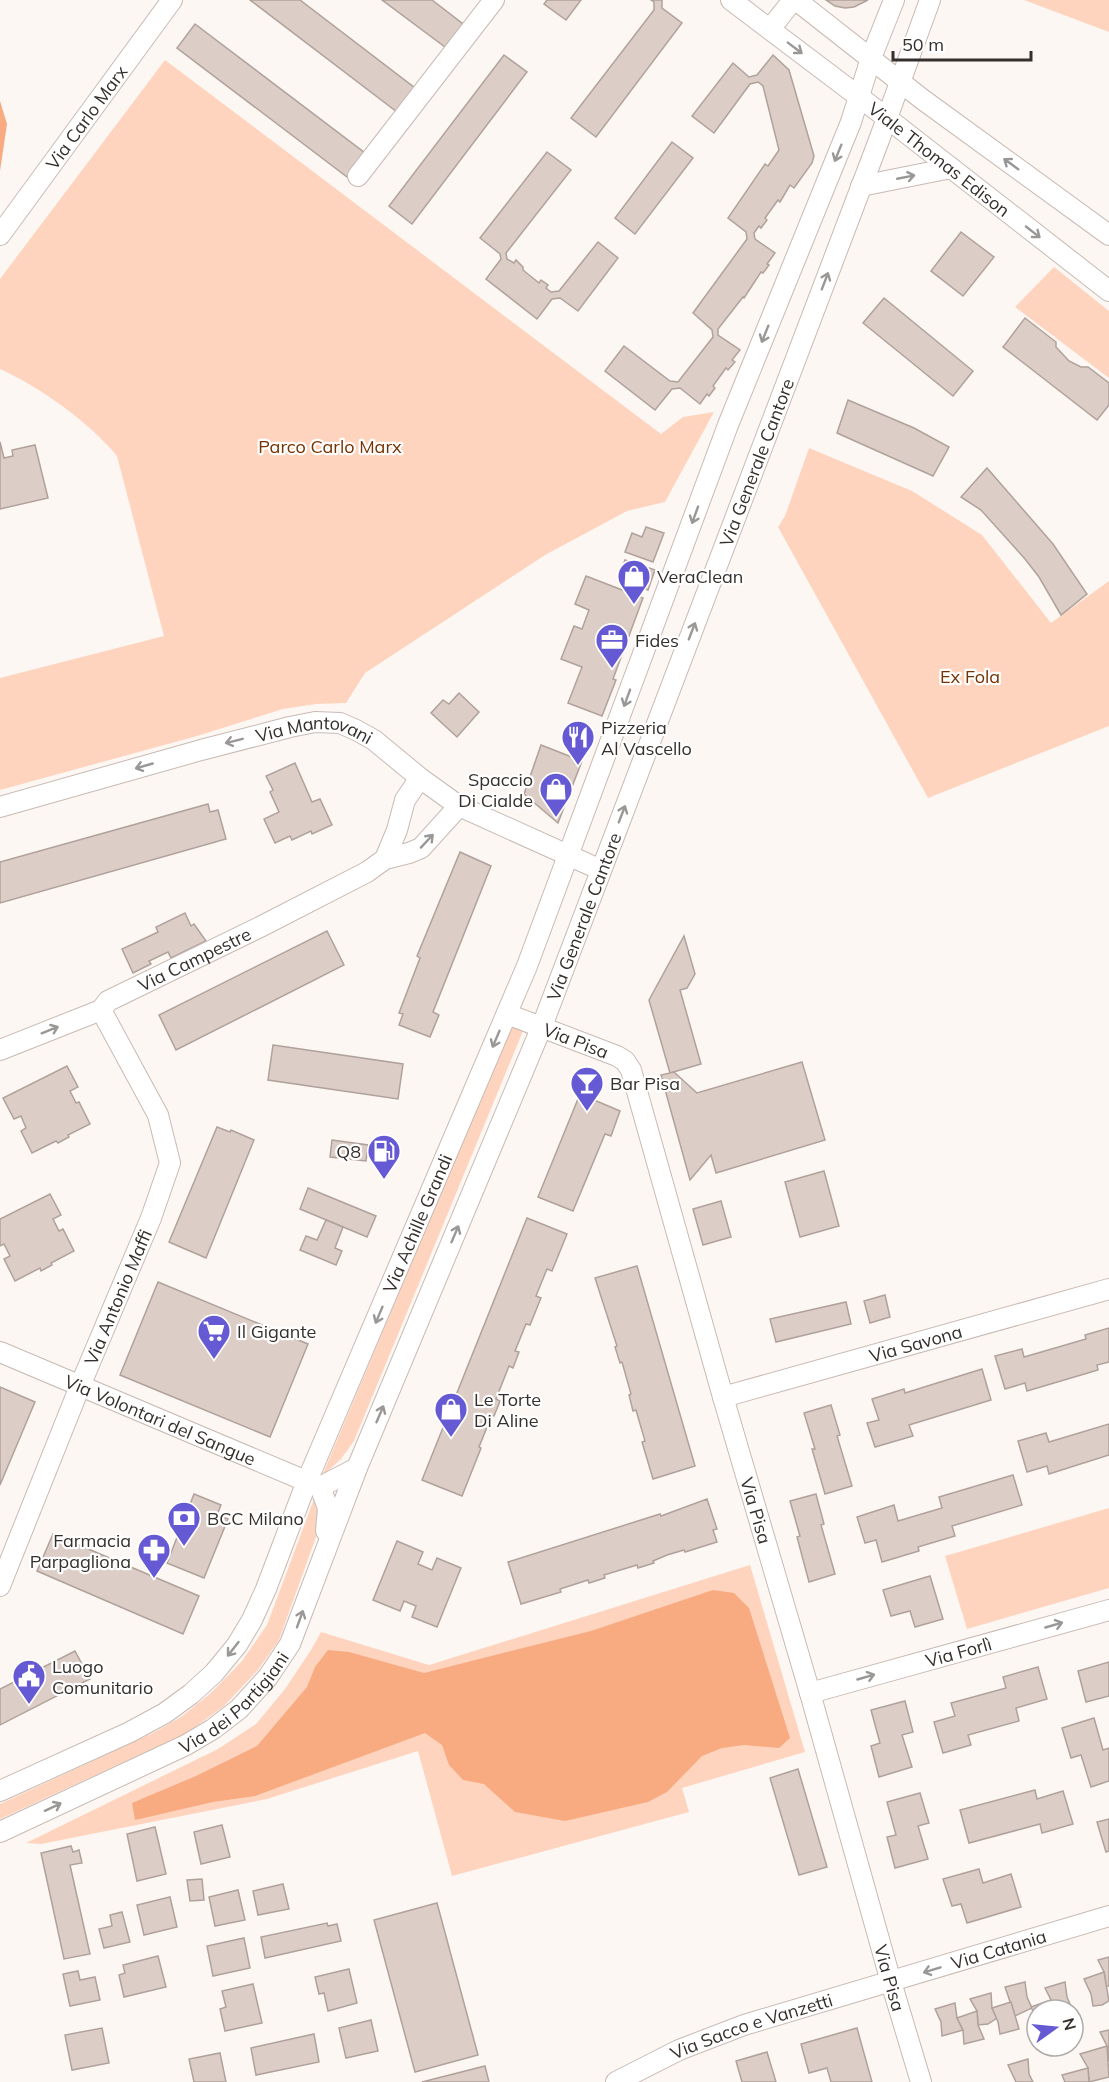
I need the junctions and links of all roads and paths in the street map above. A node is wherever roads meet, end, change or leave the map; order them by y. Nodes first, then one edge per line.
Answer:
1 (172, 0) edge
2 (494, 0) edge
3 (731, 0) edge
4 (794, 0) edge
5 (894, 0) edge
6 (930, 0) edge
7 (770, 29) junction
8 (871, 58) junction
9 (900, 82) junction
10 (859, 98) junction
11 (887, 118) junction
12 (951, 168) junction
13 (358, 176) dead end
14 (861, 186) junction
15 (0, 235) edge
16 (1109, 235) edge
17 (1109, 291) edge
18 (420, 778) junction
19 (459, 806) junction
20 (0, 807) edge
21 (568, 857) junction
22 (385, 859) junction
23 (601, 870) junction
24 (527, 966) joint
25 (100, 1010) junction
26 (507, 1014) junction
27 (542, 1026) junction
28 (0, 1050) edge
29 (1109, 1289) edge
30 (0, 1352) edge
31 (80, 1386) junction
32 (723, 1397) junction
33 (357, 1468) junction
34 (314, 1484) junction
35 (325, 1552) junction
36 (0, 1586) edge
37 (1109, 1610) edge
38 (810, 1693) junction
39 (0, 1791) edge
40 (0, 1832) edge
41 (1109, 1916) edge
42 (891, 1983) junction
43 (616, 2082) edge
44 (921, 2082) edge

1 - 15 street, Via Carlo Marx
2 - 13 street
3 - 7 street, Viale Thomas Edison
4 - 7 street, Viale Thomas Edison
4 - 8 street, Viale Thomas Edison
5 - 8 street, Via Generale Cantore
6 - 9 street, Via Generale Cantore
7 -> 10 street, Viale Thomas Edison
8 - 9 street, Viale Thomas Edison
8 - 10 street, Via Generale Cantore
9 - 11 street, Via Generale Cantore
16 -> 9 street, Viale Thomas Edison
10 - 11 street, Viale Thomas Edison
10 -> 21 street, Via Generale Cantore
11 - 12 street, Viale Thomas Edison
11 - 14 street, Via Generale Cantore
14 -> 12 street
12 -> 17 street, Viale Thomas Edison
23 -> 14 street, Via Generale Cantore
18 - 19 street, Via Mantovani
18 -> 20 street, Via Mantovani
18 - 22 street
19 - 21 street, Via Mantovani
22 -> 19 street, Via Campestre
21 - 23 street, Via Mantovani
21 - 24 street, Via Generale Cantore
22 - 25 street, Via Campestre
23 - 27 street, Via Generale Cantore
24 - 26 street, Via Achille Grandi
28 -> 25 street, Via Campestre
25 - 31 street, Via Antonio Maffi
26 - 27 street, Via Pisa
26 -> 34 street, Via Achille Grandi
27 - 32 street, Via Pisa
33 -> 27 street, Via Achille Grandi
29 - 32 street, Via Savona
30 - 31 street, Via Volontari del Sangue
31 - 34 street, Via Volontari del Sangue
31 - 36 street, Via Antonio Maffi
32 - 38 street, Via Pisa
33 - 34 street
33 - 35 street, Via dei Partigiani
34 - 35 street
34 -> 39 street, Via dei Partigiani
40 -> 35 street, Via dei Partigiani
38 -> 37 street, Via Forlì
38 - 42 street, Via Pisa
41 -> 42 street, Via Catania
42 - 43 street, Via Sacco e Vanzetti
42 - 44 street, Via Pisa

